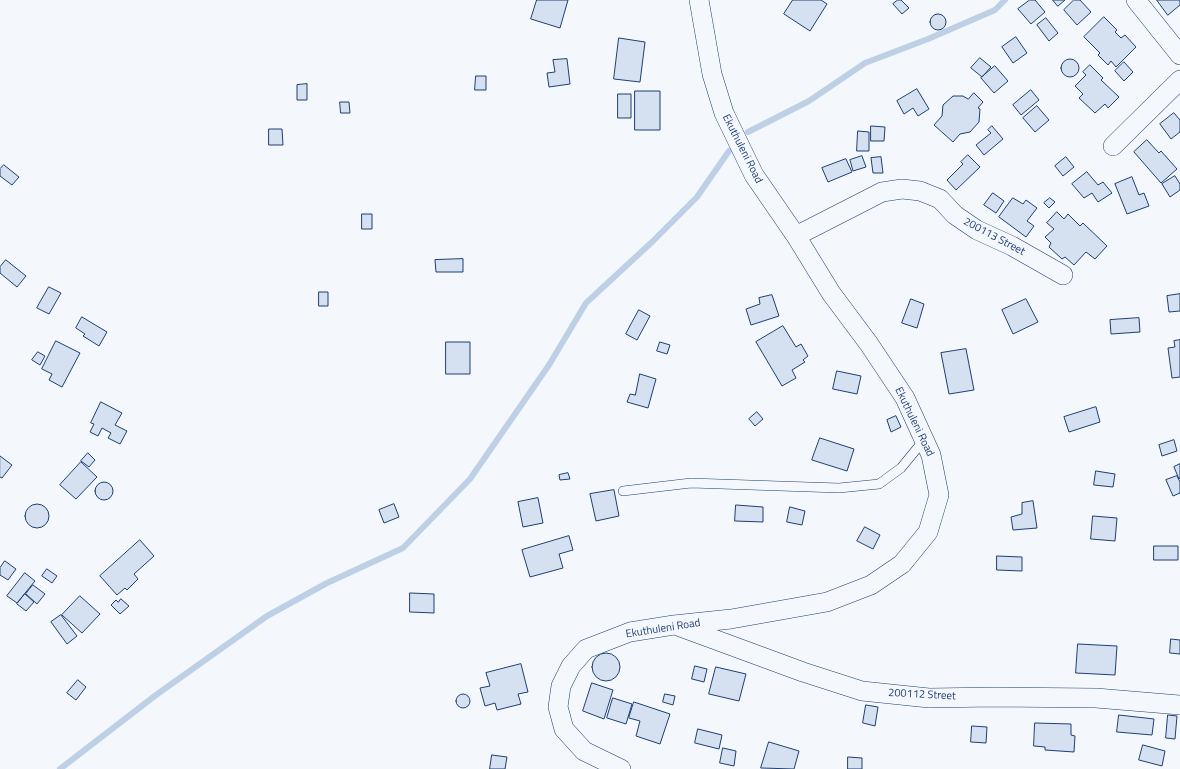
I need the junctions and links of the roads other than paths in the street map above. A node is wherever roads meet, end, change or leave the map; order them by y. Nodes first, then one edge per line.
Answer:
1 (699, 0) edge
2 (1136, 0) edge
3 (1180, 55) edge
4 (1180, 80) edge
5 (1113, 146) dead end
6 (796, 236) junction
7 (1063, 275) dead end
8 (924, 440) junction
9 (624, 491) dead end
10 (674, 625) junction
11 (1180, 705) edge
12 (621, 769) edge

1 - 6 street, Ekuthuleni Road
2 - 3 street
4 - 5 street
6 - 7 street, 200113 Street
6 - 8 street, Ekuthuleni Road
8 - 9 lane
8 - 10 street, Ekuthuleni Road
10 - 11 street, 200112 Street
10 - 12 street, Ekuthuleni Road

